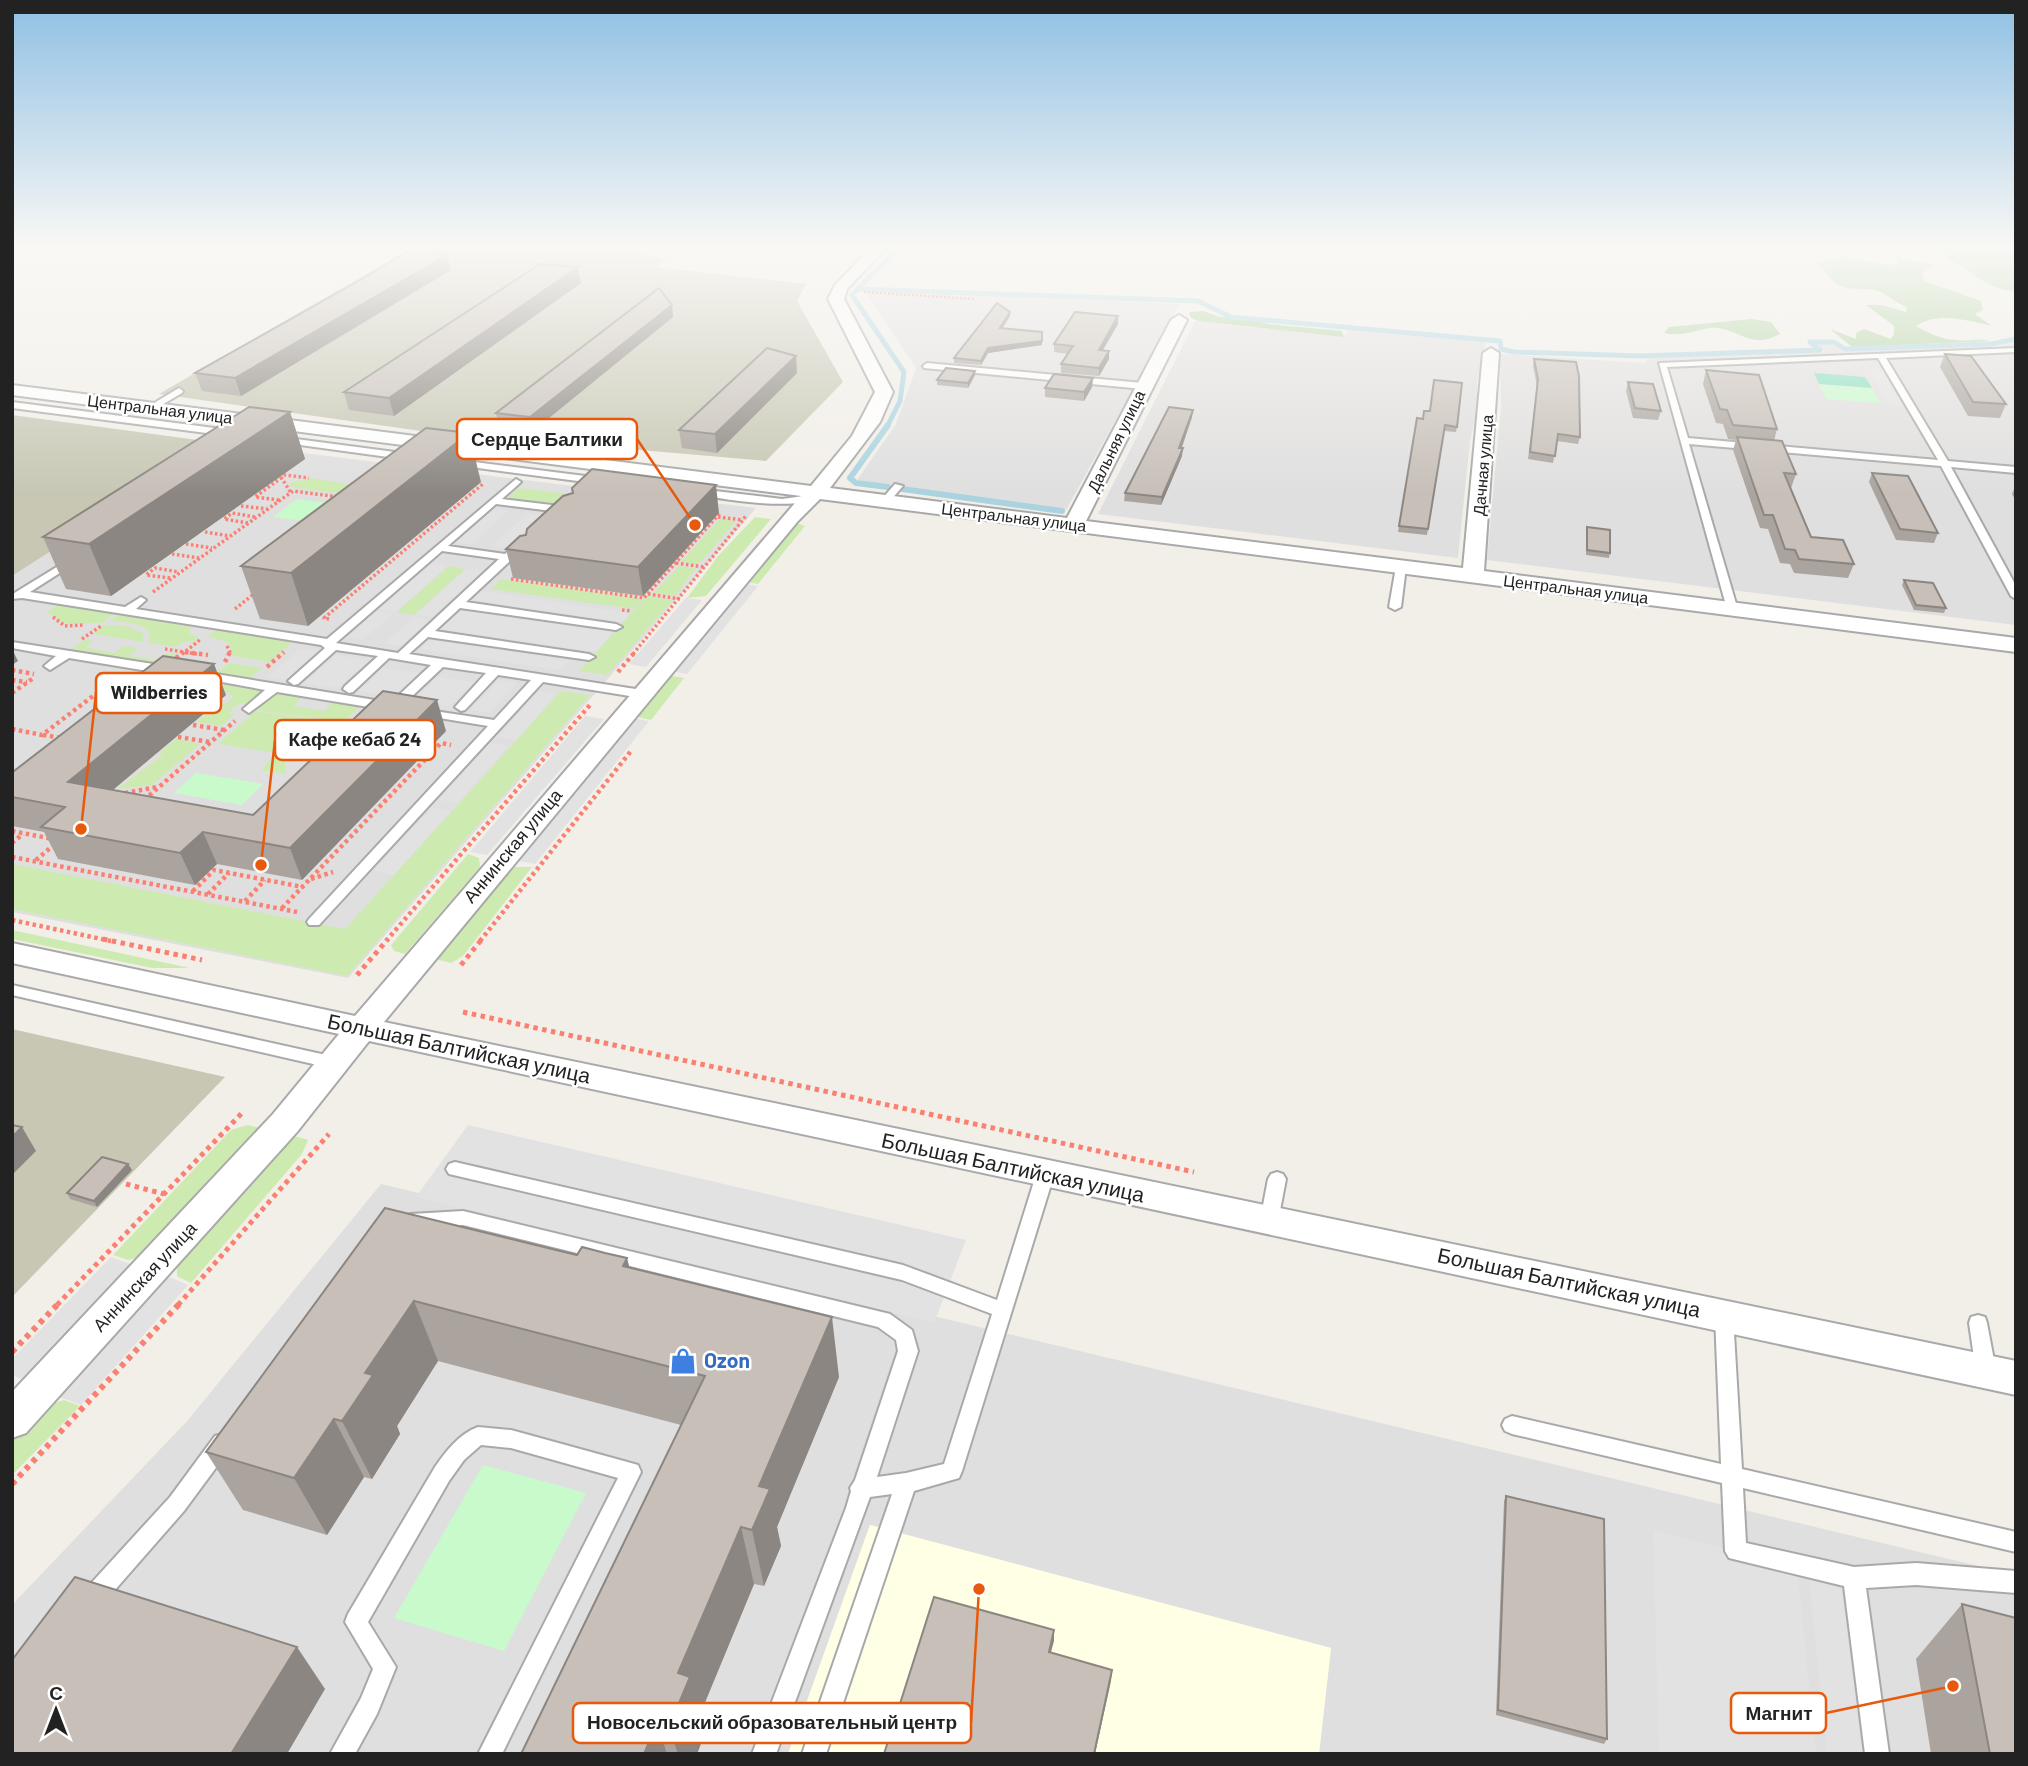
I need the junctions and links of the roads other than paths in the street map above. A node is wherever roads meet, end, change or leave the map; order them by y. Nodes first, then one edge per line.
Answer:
1 (852, 329) edge
2 (1174, 329) edge
3 (1829, 346) dead end
4 (2016, 350) edge
5 (1491, 353) dead end
6 (1881, 356) junction
7 (1844, 358) junction
8 (927, 366) dead end
9 (1143, 386) junction
10 (12, 390) edge
11 (179, 391) dead end
12 (12, 405) edge
13 (150, 408) junction
14 (246, 435) edge
15 (273, 439) dead end
16 (1685, 441) junction
17 (421, 458) edge
18 (447, 461) dead end
19 (1943, 464) junction
20 (2016, 470) edge
21 (516, 482) dead end
22 (610, 482) edge
23 (692, 491) edge
24 (814, 494) junction
25 (494, 501) junction
26 (552, 516) junction
27 (572, 519) edge
28 (543, 524) edge
29 (1074, 525) junction
30 (534, 533) edge
31 (439, 548) junction
32 (79, 556) edge
33 (507, 558) junction
34 (527, 560) edge
35 (1401, 567) junction
36 (1473, 576) junction
37 (2016, 596) edge
38 (16, 597) edge
39 (141, 600) road end
40 (457, 604) junction
41 (1395, 607) dead end
42 (1731, 607) junction
43 (122, 610) junction
44 (616, 627) dead end
45 (426, 633) junction
46 (332, 644) junction
47 (12, 645) edge
48 (2016, 645) edge
49 (65, 654) junction
50 (387, 654) junction
51 (401, 656) junction
52 (589, 657) dead end
53 (440, 663) junction
54 (50, 666) dead end
55 (495, 671) junction
56 (175, 672) junction
57 (540, 678) junction
58 (142, 681) edge
59 (294, 681) dead end
60 (274, 688) junction
61 (349, 690) dead end
62 (642, 694) junction
63 (404, 698) edge
64 (370, 704) junction
65 (461, 707) dead end
66 (249, 709) road end
67 (355, 718) edge
68 (497, 724) junction
69 (316, 919) road end
70 (12, 953) edge
71 (12, 990) edge
72 (362, 1028) junction
73 (335, 1063) junction
74 (455, 1169) dead end
75 (1045, 1175) junction
76 (1276, 1179) dead end
77 (1269, 1221) junction
78 (394, 1224) edge
79 (1000, 1309) junction
80 (1724, 1315) junction
81 (1978, 1323) dead end
82 (2001, 1375) edge
83 (12, 1420) edge
84 (1512, 1425) dead end
85 (231, 1430) edge
86 (1732, 1475) junction
87 (905, 1483) junction
88 (860, 1488) junction
89 (2016, 1542) edge
90 (1854, 1578) junction
91 (2016, 1582) edge
92 (80, 1608) edge
93 (342, 1754) edge
94 (490, 1754) edge
95 (764, 1754) edge
96 (814, 1754) edge
97 (1877, 1754) edge

1 - 24 street, Аннинская улица
2 - 9 street, Дальняя улица
3 - 7 lane
4 - 6 lane
5 - 36 street, Дачная улица
6 - 7 lane
6 - 19 lane
7 - 16 lane
8 - 9 lane
9 - 29 street, Дальняя улица
10 - 13 street, Центральная улица
11 - 13 lane
12 - 14 lane
13 - 24 street, Центральная улица
15 - 17 lane
16 - 19 lane
16 - 42 lane
18 - 22 lane
19 - 20 lane
19 - 37 lane
21 - 25 lane
23 - 24 lane
24 - 29 street, Центральная улица
24 - 62 street, Аннинская улица
25 - 26 lane
25 - 31 lane
26 - 27 lane
26 - 28 lane
29 - 35 street, Центральная улица
30 - 33 lane
31 - 33 lane
31 - 46 lane
32 - 38 lane
33 - 34 lane
33 - 40 lane
35 - 36 street, Центральная улица
35 - 41 lane
36 - 42 street, Центральная улица
38 - 43 lane
39 - 43 lane
40 - 44 lane
40 - 45 lane
42 - 48 street, Центральная улица
43 - 46 lane
45 - 51 lane
45 - 52 lane
46 - 50 lane
46 - 59 lane
47 - 49 lane
49 - 54 lane
49 - 56 lane
50 - 51 lane
50 - 61 lane
51 - 53 lane
53 - 55 lane
53 - 63 lane
55 - 57 lane
55 - 65 lane
56 - 58 lane
56 - 60 lane
57 - 62 lane
57 - 68 lane
60 - 64 lane
60 - 66 lane
62 - 72 street, Аннинская улица
64 - 67 lane
64 - 68 lane
68 - 69 lane
70 - 72 street, Большая Балтийская улица
71 - 73 lane
72 - 73 street, Аннинская улица
72 - 75 street, Большая Балтийская улица
73 - 83 street, Аннинская улица
74 - 79 lane
75 - 77 street, Большая Балтийская улица
75 - 79 lane
76 - 77 lane
77 - 80 street, Большая Балтийская улица
78 - 88 lane
79 - 87 lane
80 - 82 street, Большая Балтийская улица
80 - 86 lane
81 - 82 lane
84 - 86 lane
85 - 92 lane
86 - 89 lane
86 - 90 lane
87 - 88 lane
87 - 96 lane
88 - 95 lane
90 - 91 lane
90 - 97 lane
93 - 94 lane

